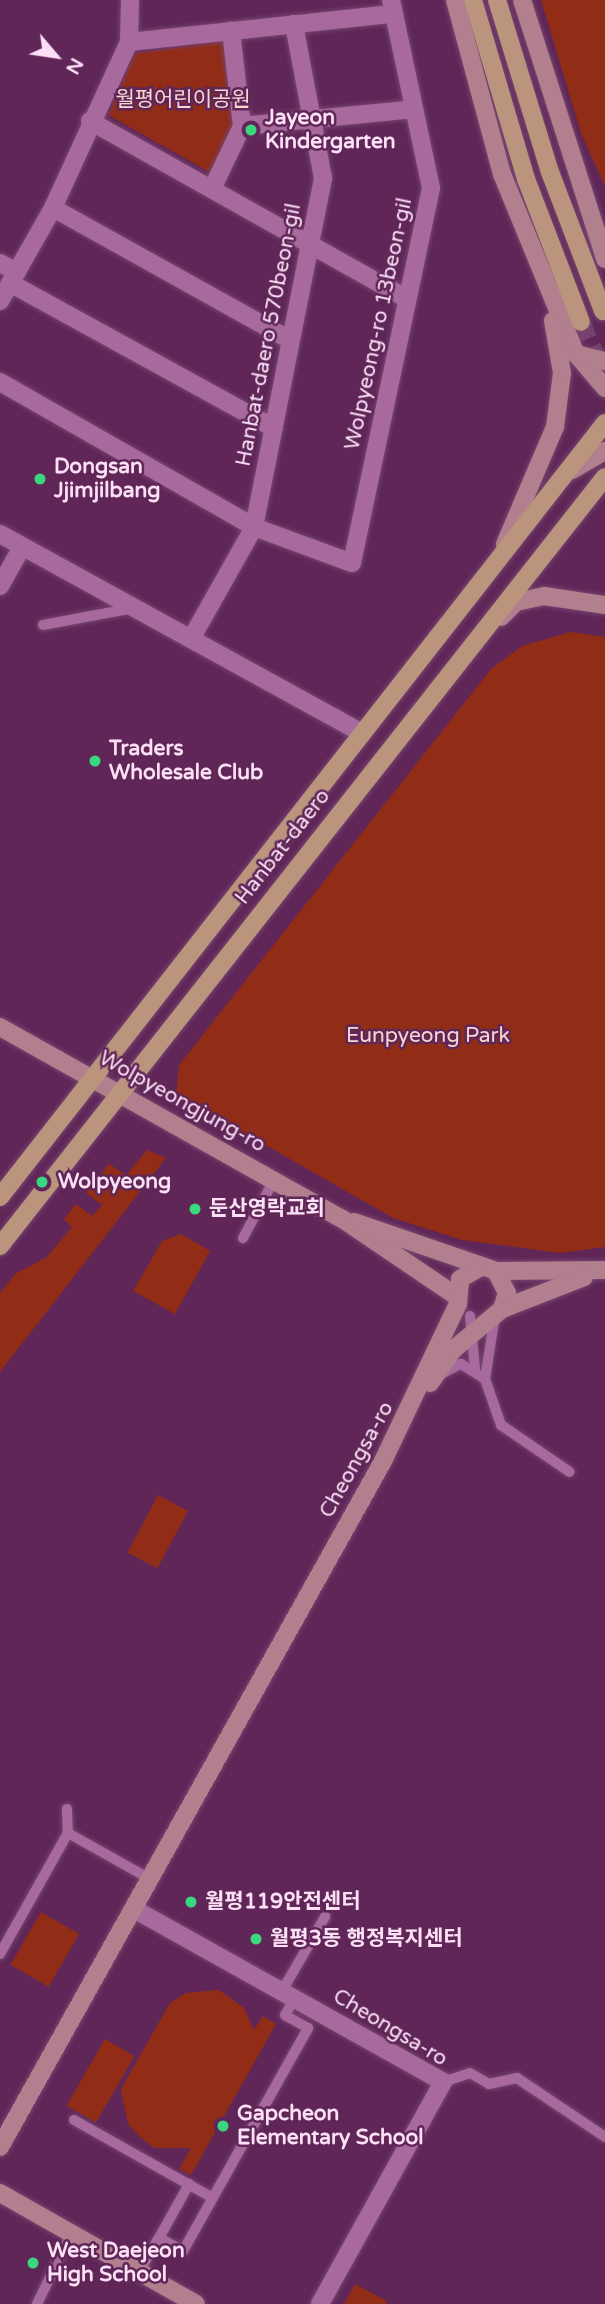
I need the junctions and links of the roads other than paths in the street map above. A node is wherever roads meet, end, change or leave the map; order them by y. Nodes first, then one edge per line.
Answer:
1 (130, 0) edge
2 (455, 0) edge
3 (473, 0) edge
4 (497, 0) edge
5 (522, 0) edge
6 (392, 7) edge
7 (295, 24) junction
8 (231, 31) junction
9 (129, 42) junction
10 (414, 109) junction
11 (90, 121) junction
12 (310, 121) junction
13 (243, 125) junction
14 (212, 189) junction
15 (53, 208) junction
16 (309, 243) junction
17 (605, 259) edge
18 (0, 263) edge
19 (541, 273) junction
20 (13, 277) junction
21 (407, 299) junction
22 (0, 301) edge
23 (603, 311) dead end
24 (581, 322) tunnel mouth
25 (290, 340) junction
26 (576, 354) junction
27 (605, 361) edge
28 (0, 382) edge
29 (605, 388) edge
30 (605, 423) edge
31 (274, 428) junction
32 (605, 452) edge
33 (605, 469) edge
34 (605, 477) edge
35 (558, 483) junction
36 (583, 505) junction
37 (254, 527) junction
38 (0, 534) edge
39 (23, 547) junction
40 (493, 566) junction
41 (0, 586) edge
42 (605, 605) edge
43 (134, 608) junction
44 (43, 625) dead end
45 (191, 639) junction
46 (465, 654) junction
47 (360, 732) junction
48 (0, 1027) edge
49 (90, 1077) junction
50 (117, 1093) junction
51 (274, 1180) junction
52 (0, 1197) edge
53 (341, 1218) junction
54 (243, 1238) dead end
55 (0, 1247) edge
56 (489, 1269) junction
57 (604, 1270) edge
58 (477, 1312) junction
59 (475, 1369) junction
60 (435, 1378) junction
61 (485, 1379) junction
62 (416, 1400) junction
63 (570, 1472) dead end
64 (67, 1809) dead end
65 (68, 1833) junction
66 (150, 1879) junction
67 (134, 1909) junction
68 (325, 1917) dead end
69 (0, 1954) edge
70 (288, 1995) junction
71 (443, 2082) junction
72 (74, 2120) dead end
73 (605, 2137) edge
74 (0, 2147) edge
75 (189, 2184) junction
76 (0, 2193) edge
77 (213, 2198) junction
78 (71, 2234) junction
79 (159, 2238) junction
80 (139, 2272) junction
81 (37, 2304) edge
82 (196, 2304) edge
83 (320, 2304) edge

1 - 9 street
2 - 19 street
3 - 24 main road
4 - 23 main road
5 - 17 street
6 - 7 street, Wolpyeong-ro 13beon-gil
6 - 10 street, Wolpyeong-ro 13beon-gil
7 - 8 street, Wolpyeong-ro 13beon-gil
7 - 12 street, Hanbat-daero 570beon-gil
8 - 9 street, Wolpyeong-ro 13beon-gil
8 - 13 street
9 - 11 street
10 - 12 street
10 - 21 street, Wolpyeong-ro 13beon-gil
11 - 14 street
11 - 15 street
12 - 13 street
12 - 16 street, Hanbat-daero 570beon-gil
13 - 14 street
14 - 16 street
15 - 20 street
15 - 25 street
16 - 21 street
16 - 25 street, Hanbat-daero 570beon-gil
18 - 20 street
19 - 26 street
19 - 40 street
20 - 22 street
20 - 31 street
21 - 37 street, Wolpyeong-ro 13beon-gil
25 - 31 street, Hanbat-daero 570beon-gil
26 - 27 street
26 - 29 street
28 - 37 street
30 - 35 main road
31 - 37 street, Hanbat-daero 570beon-gil
32 - 35 street
33 - 36 street
34 - 36 main road, Hanbat-daero
35 - 40 main road
36 - 46 main road, Hanbat-daero
37 - 45 street, Hanbat-daero 570beon-gil
38 - 39 street
39 - 41 street
39 - 43 street
40 - 47 main road
42 - 46 street
43 - 44 lane
43 - 45 street
45 - 47 street
46 - 50 main road, Hanbat-daero
47 - 49 main road
48 - 49 street, Wolpyeongjung-ro
49 - 50 street, Wolpyeongjung-ro
49 - 52 main road
50 - 51 street, Wolpyeongjung-ro
50 - 55 main road, Hanbat-daero
51 - 53 street, Wolpyeongjung-ro
51 - 54 lane
53 - 56 street
53 - 58 street
56 - 57 street
56 - 58 street
56 - 58 street
57 - 58 street
58 - 59 lane
58 - 60 street
58 - 61 lane
58 - 62 street
59 - 60 lane
59 - 61 lane
60 - 62 street
61 - 63 lane
62 - 66 street, Cheongsa-ro
64 - 65 lane
65 - 66 lane
65 - 69 lane
66 - 67 street, Cheongsa-ro
67 - 70 street, Cheongsa-ro
67 - 74 street, Cheongsa-ro
68 - 70 lane
70 - 71 street, Cheongsa-ro
70 - 77 lane
71 - 73 lane
71 - 83 street, Cheongsa-ro
72 - 75 lane
75 - 77 lane
75 - 79 lane
76 - 78 street
77 - 79 lane
78 - 80 street
78 - 81 lane
79 - 80 lane
80 - 82 street

